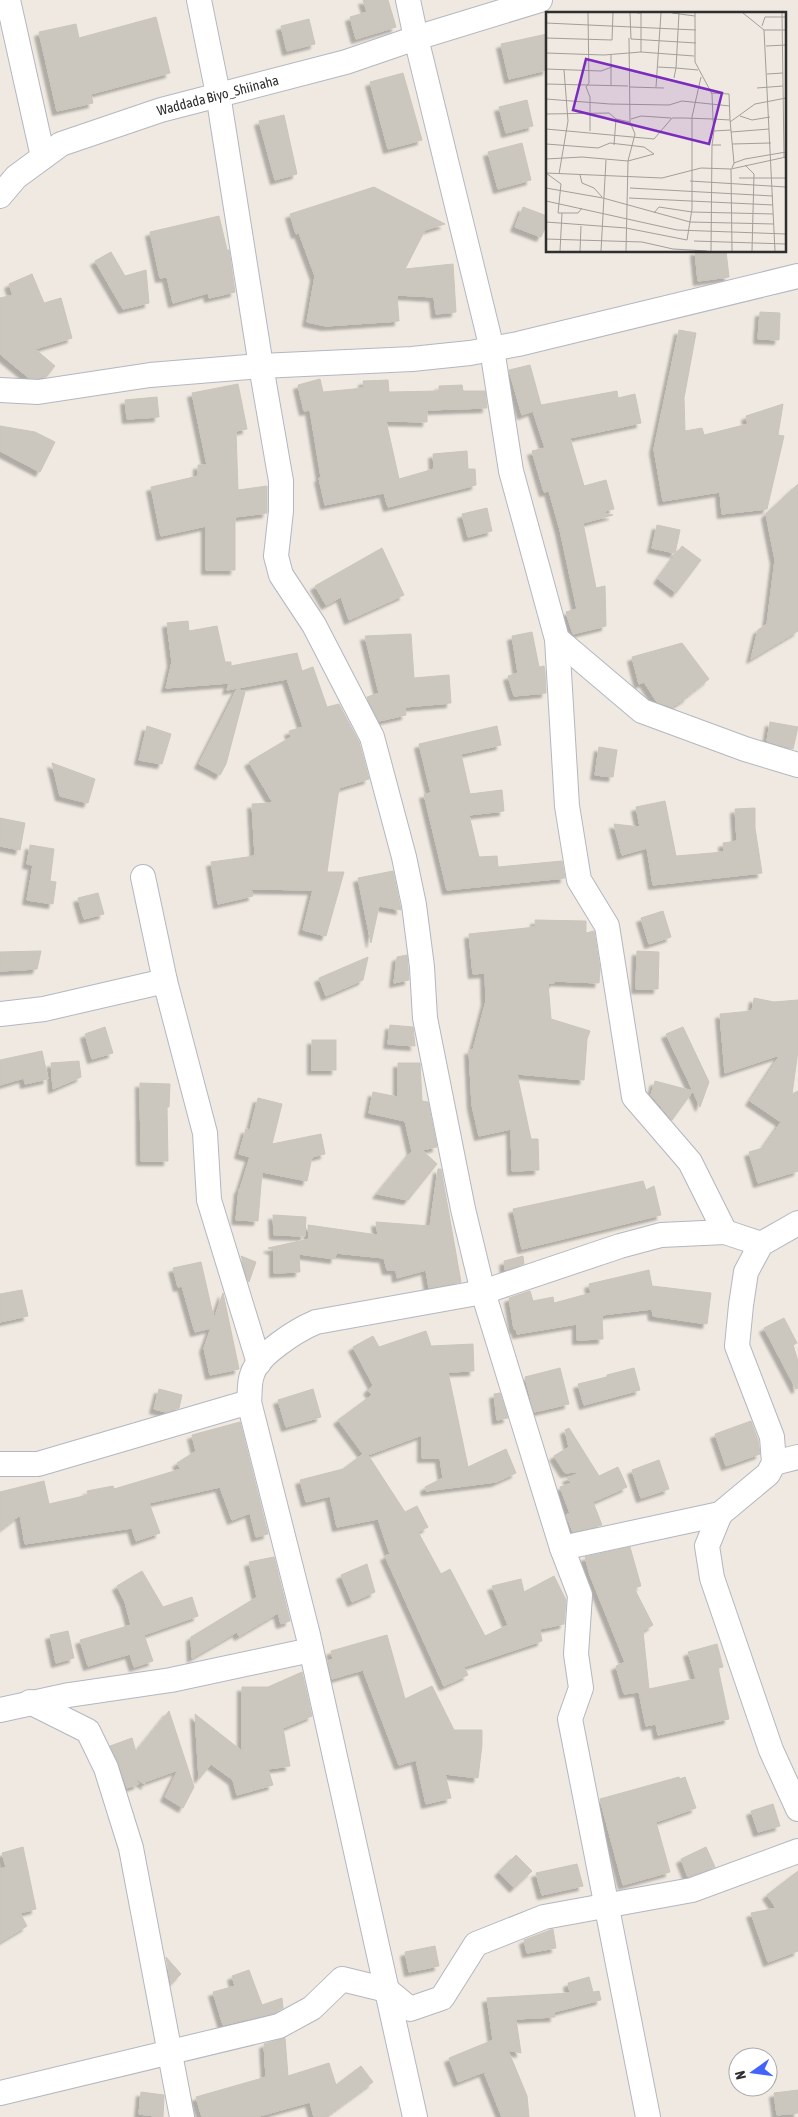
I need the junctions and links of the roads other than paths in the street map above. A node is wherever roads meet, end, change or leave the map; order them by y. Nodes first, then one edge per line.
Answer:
1 (8, 0) edge
2 (199, 0) edge
3 (408, 0) edge
4 (540, 0) edge
5 (416, 38) junction
6 (218, 94) junction
7 (43, 158) junction
8 (0, 196) edge
9 (798, 276) edge
10 (492, 349) junction
11 (261, 366) junction
12 (0, 390) edge
13 (557, 638) junction
14 (798, 765) edge
15 (144, 877) dead end
16 (165, 981) junction
17 (0, 1014) edge
18 (798, 1223) edge
19 (725, 1232) junction
20 (761, 1244) junction
21 (483, 1292) junction
22 (259, 1363) junction
23 (249, 1402) junction
24 (798, 1457) edge
25 (774, 1463) junction
26 (0, 1464) edge
27 (720, 1514) junction
28 (562, 1548) junction
29 (311, 1650) junction
30 (30, 1702) junction
31 (0, 1710) edge
32 (798, 1810) edge
33 (798, 1851) edge
34 (607, 1905) junction
35 (387, 1990) junction
36 (168, 2051) junction
37 (0, 2093) edge
38 (182, 2117) edge
39 (415, 2117) edge
40 (648, 2117) edge

1 - 7 street
2 - 6 street
3 - 5 street
4 - 5 street, Waddada Biyo_Shiinaha
5 - 6 street, Waddada Biyo_Shiinaha
5 - 10 street
6 - 7 street, Waddada Biyo_Shiinaha
6 - 11 street
7 - 8 street, Waddada Biyo_Shiinaha
9 - 10 street
10 - 11 street
10 - 13 street
11 - 12 street
11 - 21 street
13 - 14 street
13 - 19 street
15 - 16 street
16 - 17 street
16 - 22 street
18 - 20 street
19 - 20 street
19 - 21 street
20 - 25 street
21 - 22 street
21 - 28 street
22 - 23 street
23 - 26 street
23 - 29 street
24 - 25 street
25 - 27 street
27 - 28 street
27 - 32 street
28 - 34 street
29 - 30 street
29 - 35 street
30 - 31 street
30 - 36 street
33 - 34 street
34 - 35 street
34 - 40 street
35 - 36 street
35 - 39 street
36 - 37 street
36 - 38 street

